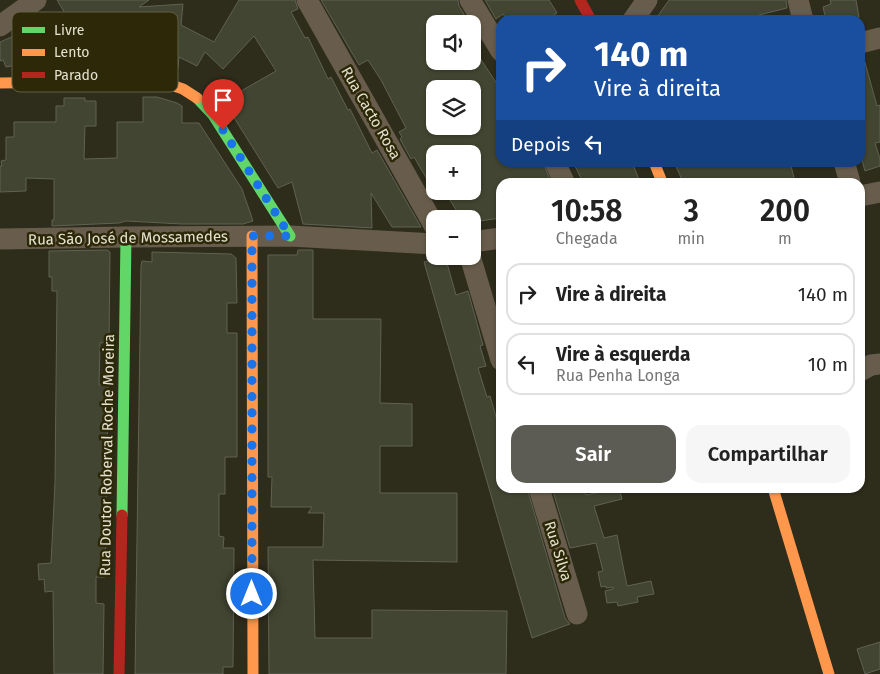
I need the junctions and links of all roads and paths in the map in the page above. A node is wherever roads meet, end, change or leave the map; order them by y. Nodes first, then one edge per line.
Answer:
1 (36, 0) edge
2 (307, 0) edge
3 (470, 0) edge
4 (580, 0) edge
5 (647, 0) edge
6 (798, 0) edge
7 (19, 12) edge
8 (588, 15) edge
9 (636, 15) edge
10 (802, 15) edge
11 (12, 17) edge
12 (0, 26) edge
13 (880, 38) edge
14 (865, 42) edge
15 (496, 43) edge
16 (178, 86) edge
17 (880, 192) edge
18 (865, 195) edge
19 (426, 211) edge
20 (252, 236) junction
21 (290, 236) junction
22 (126, 237) junction
23 (0, 239) edge
24 (496, 239) edge
25 (481, 241) edge
26 (426, 244) edge
27 (473, 265) edge
28 (496, 343) edge
29 (880, 364) edge
30 (865, 369) edge
31 (541, 493) edge
32 (775, 493) edge
33 (577, 614) dead end
34 (118, 674) edge
35 (253, 674) edge
36 (829, 674) edge

1 - 7 street
2 - 19 street, Rua Cacto Rosa
3 - 15 street
4 - 8 street
5 - 9 street
6 - 10 street
11 - 12 street
13 - 14 street
16 - 21 street
17 - 18 street
20 - 21 street, Rua São José de Mossamedes
20 - 22 street, Rua São José de Mossamedes
20 - 35 street
21 - 26 street, Rua São José de Mossamedes
22 - 23 street, Rua São José de Mossamedes
22 - 34 street, Rua Doutor Roberval Roche Moreira
24 - 25 street
27 - 28 street
29 - 30 street
31 - 33 street, Rua Silva
32 - 36 street

